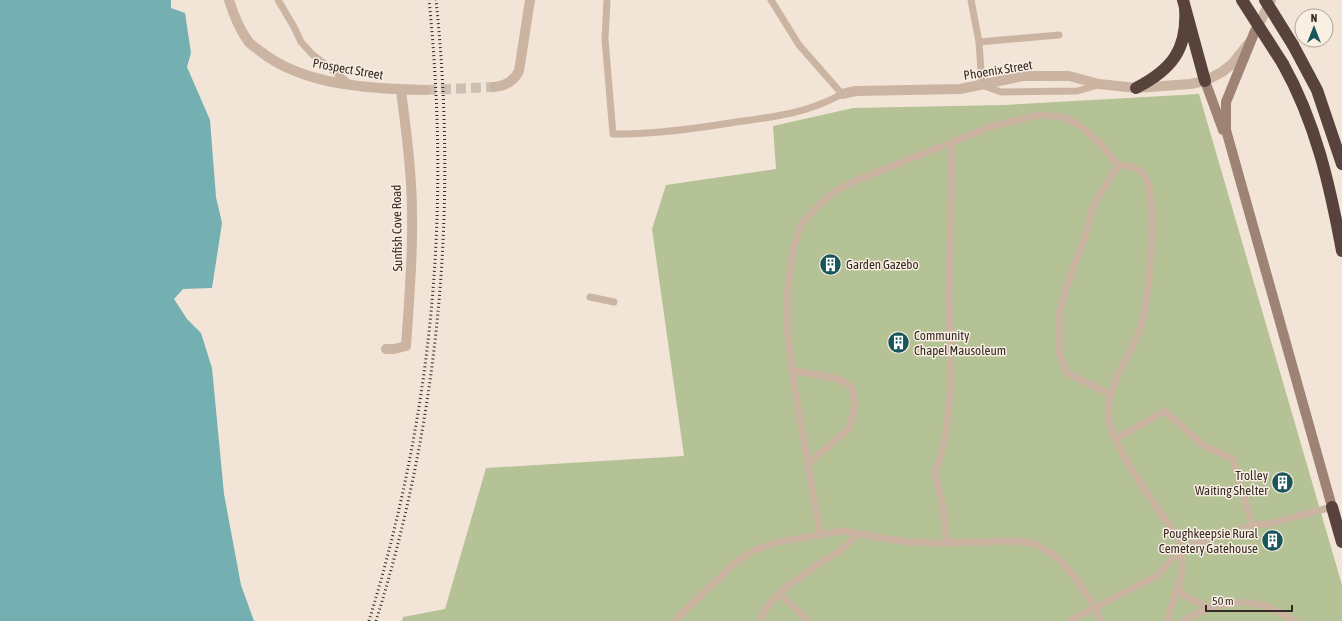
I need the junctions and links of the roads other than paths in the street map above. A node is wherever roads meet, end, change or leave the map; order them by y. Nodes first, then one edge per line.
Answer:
1 (229, 0) edge
2 (278, 0) edge
3 (530, 0) edge
4 (607, 0) edge
5 (771, 0) edge
6 (971, 0) edge
7 (1242, 0) edge
8 (1264, 0) edge
9 (1271, 0) edge
10 (1184, 4) edge
11 (1255, 31) junction
12 (1059, 35) dead end
13 (979, 42) junction
14 (1206, 81) junction
15 (350, 84) junction
16 (1098, 84) junction
17 (982, 85) junction
18 (494, 88) tunnel mouth
19 (1136, 88) junction
20 (401, 90) junction
21 (426, 90) tunnel mouth
22 (1317, 90) junction
23 (842, 94) junction
24 (1342, 136) edge
25 (1228, 142) junction
26 (952, 144) junction
27 (1342, 164) edge
28 (1118, 165) junction
29 (1342, 251) edge
30 (590, 297) dead end
31 (614, 302) dead end
32 (386, 349) dead end
33 (792, 370) junction
34 (1110, 394) junction
35 (1116, 439) junction
36 (808, 463) junction
37 (1332, 507) junction
38 (1252, 525) junction
39 (820, 534) junction
40 (858, 534) junction
41 (1342, 542) edge
42 (946, 543) junction
43 (1182, 548) junction
44 (1178, 586) junction
45 (780, 594) junction
46 (1095, 607) junction
47 (1210, 608) junction
48 (676, 621) edge
49 (761, 621) edge
50 (808, 621) edge
51 (1070, 621) edge
52 (1100, 621) edge
53 (1167, 621) edge
54 (1183, 621) edge
55 (1295, 621) edge

1 - 15 street, Prospect Street
2 - 15 lane
3 - 18 street
4 - 23 lane
5 - 23 lane
6 - 13 lane
7 - 29 highway, bridge
8 - 22 highway, bridge
9 - 11 street
10 - 14 highway
10 - 19 highway
11 - 14 street
11 - 25 street
12 - 13 lane
13 - 17 lane
14 - 19 street, Phoenix Street
14 - 25 street
15 - 20 street, Prospect Street
16 - 17 street, Phoenix Street
16 - 17 lane
16 - 19 street, Phoenix Street
17 - 23 street, Phoenix Street
20 - 21 street, Prospect Street
20 - 32 street, Sunfish Cove Road
22 - 24 highway
22 - 27 highway
25 - 37 street
26 - 28 lane
26 - 33 lane
26 - 42 lane
28 - 34 lane
28 - 34 lane
30 - 31 lane
33 - 36 lane
33 - 36 lane
34 - 35 lane
35 - 38 lane
35 - 43 lane
36 - 39 lane
37 - 38 lane
37 - 41 highway
38 - 43 lane
39 - 40 lane
39 - 48 lane
40 - 42 lane
40 - 45 lane
42 - 46 lane
43 - 44 lane
43 - 46 lane
44 - 47 lane
44 - 53 lane
45 - 49 lane
45 - 50 lane
46 - 51 lane
46 - 52 lane
47 - 54 lane
47 - 55 lane

